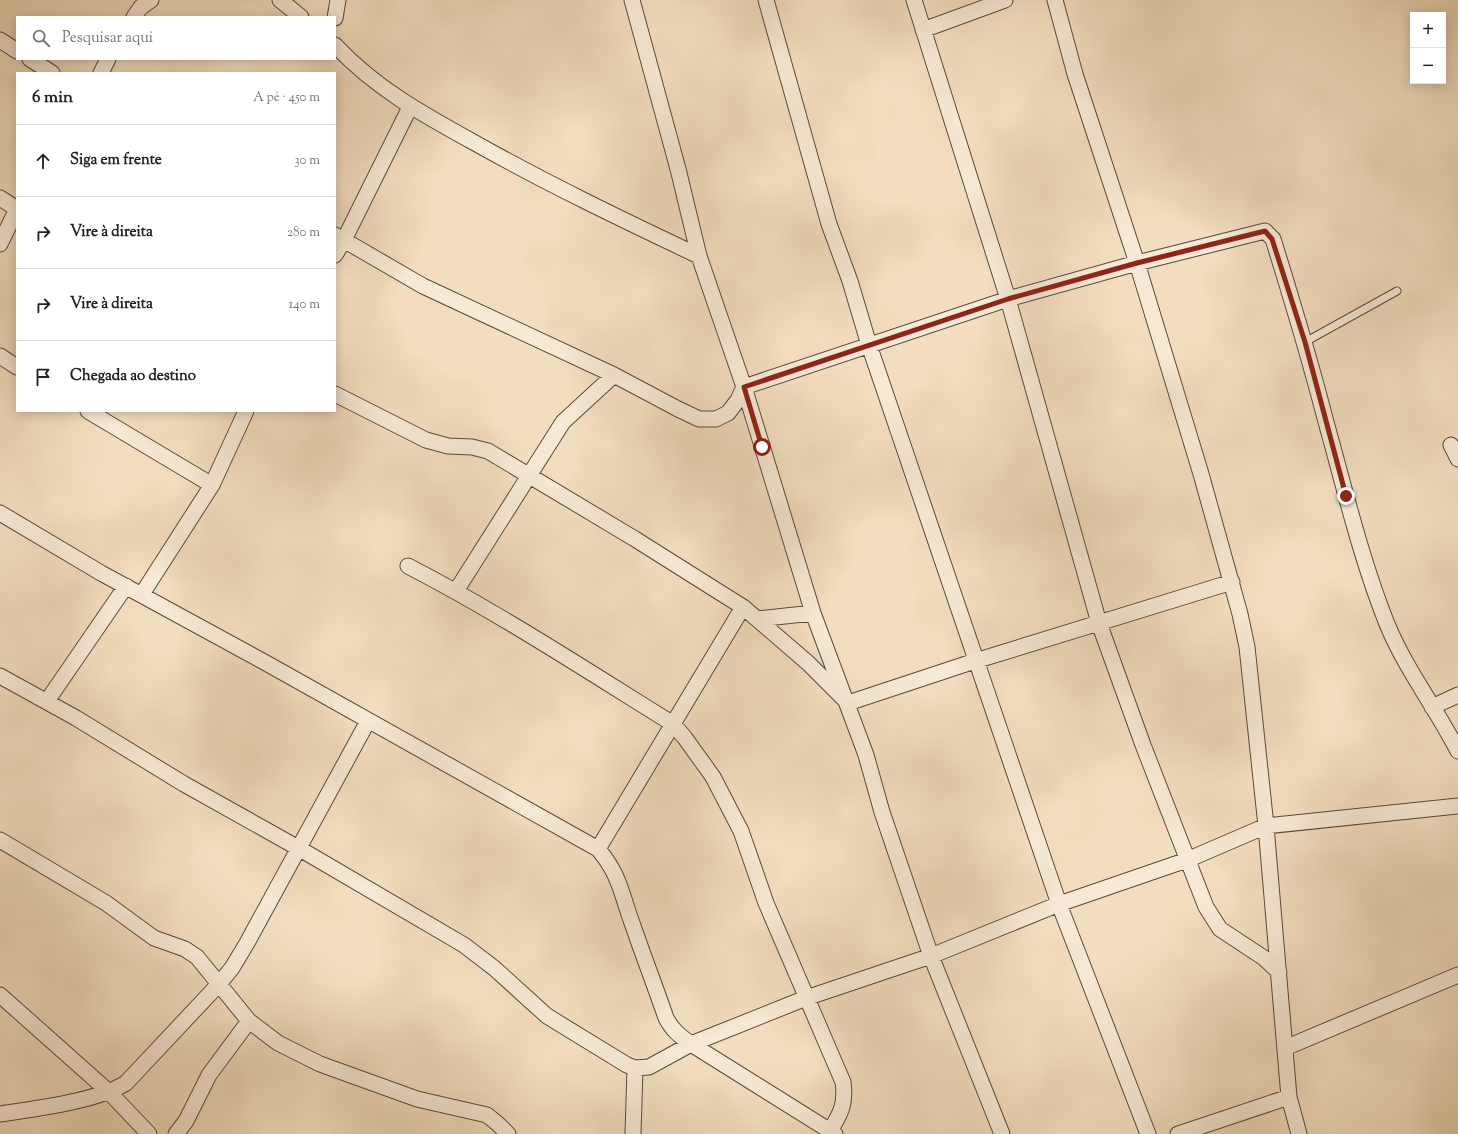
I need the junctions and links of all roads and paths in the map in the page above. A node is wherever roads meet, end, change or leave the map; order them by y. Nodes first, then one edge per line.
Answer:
1 (151, 0) edge
2 (280, 0) edge
3 (338, 0) edge
4 (632, 0) edge
5 (766, 0) edge
6 (914, 0) edge
7 (1005, 0) edge
8 (1055, 0) edge
9 (135, 16) edge
10 (300, 16) edge
11 (335, 16) edge
12 (923, 30) junction
13 (0, 40) edge
14 (336, 46) edge
15 (16, 50) edge
16 (32, 60) edge
17 (108, 60) edge
18 (50, 72) edge
19 (102, 72) edge
20 (410, 107) junction
21 (0, 198) edge
22 (16, 208) edge
23 (16, 211) edge
24 (340, 238) edge
25 (0, 244) edge
26 (336, 252) edge
27 (699, 256) junction
28 (1137, 263) junction
29 (1397, 291) dead end
30 (1008, 299) junction
31 (1305, 342) junction
32 (869, 345) junction
33 (0, 356) edge
34 (16, 366) edge
35 (614, 375) junction
36 (744, 387) junction
37 (336, 395) edge
38 (90, 412) edge
39 (246, 412) edge
40 (1451, 445) dead end
41 (1458, 459) edge
42 (528, 476) junction
43 (212, 485) junction
44 (0, 513) edge
45 (408, 566) dead end
46 (1232, 582) junction
47 (126, 586) junction
48 (456, 590) junction
49 (142, 594) junction
50 (743, 607) junction
51 (813, 614) junction
52 (757, 619) junction
53 (1099, 622) junction
54 (975, 661) junction
55 (0, 676) edge
56 (1458, 695) edge
57 (47, 702) junction
58 (848, 704) junction
59 (1432, 707) junction
60 (368, 721) junction
61 (673, 724) junction
62 (1458, 751) edge
63 (1458, 806) edge
64 (1266, 826) junction
65 (0, 840) edge
66 (300, 848) junction
67 (598, 849) junction
68 (1188, 860) junction
69 (1059, 904) junction
70 (931, 956) junction
71 (1279, 972) junction
72 (1458, 975) edge
73 (219, 984) junction
74 (0, 995) edge
75 (806, 998) junction
76 (249, 1021) junction
77 (691, 1044) junction
78 (1286, 1048) junction
79 (635, 1068) junction
80 (109, 1092) junction
81 (1289, 1097) junction
82 (0, 1114) edge
83 (833, 1133) edge
84 (149, 1134) edge
85 (176, 1134) edge
86 (508, 1134) edge
87 (634, 1134) edge
88 (1002, 1134) edge
89 (1148, 1134) edge
90 (1178, 1134) edge
91 (1299, 1134) edge

1 - 9 street
2 - 10 street
3 - 11 street
4 - 27 street
5 - 32 street
6 - 12 street
7 - 12 street
8 - 28 street
12 - 30 street
13 - 15 street
14 - 20 street
16 - 18 street
17 - 19 street
20 - 24 street
20 - 27 street
21 - 22 street
23 - 25 street
24 - 26 street
24 - 35 street
27 - 36 street
28 - 30 street
28 - 31 street
28 - 46 street
29 - 31 lane
30 - 32 street
30 - 53 street
31 - 59 street
32 - 36 street
32 - 54 street
33 - 34 street
35 - 36 street
35 - 42 street
36 - 51 street
37 - 42 street
38 - 43 street
39 - 43 street
40 - 41 street
42 - 48 street
42 - 50 street
43 - 49 street
44 - 47 street
45 - 48 street
46 - 53 street
46 - 64 street
47 - 49 street
47 - 57 street
48 - 61 street
49 - 60 street
50 - 52 street
50 - 61 street
51 - 52 street
51 - 58 street
52 - 58 street
53 - 54 street
53 - 68 street
54 - 58 street
54 - 69 street
55 - 57 street
56 - 59 street
57 - 66 street
58 - 70 street
59 - 62 street
60 - 66 street
60 - 67 street
61 - 67 street
61 - 75 street
63 - 64 street
64 - 68 street
64 - 71 street
65 - 73 street
66 - 73 street
66 - 79 street
67 - 77 street
68 - 69 street
68 - 71 street
69 - 70 street
69 - 89 street
70 - 75 street
70 - 88 street
71 - 78 street
72 - 78 street
73 - 76 street
73 - 80 street
74 - 80 street
75 - 77 street
75 - 83 street
76 - 85 street
76 - 86 street
77 - 79 street
77 - 83 street
78 - 81 street
79 - 87 street
80 - 82 street
80 - 84 street
81 - 90 street
81 - 91 street

